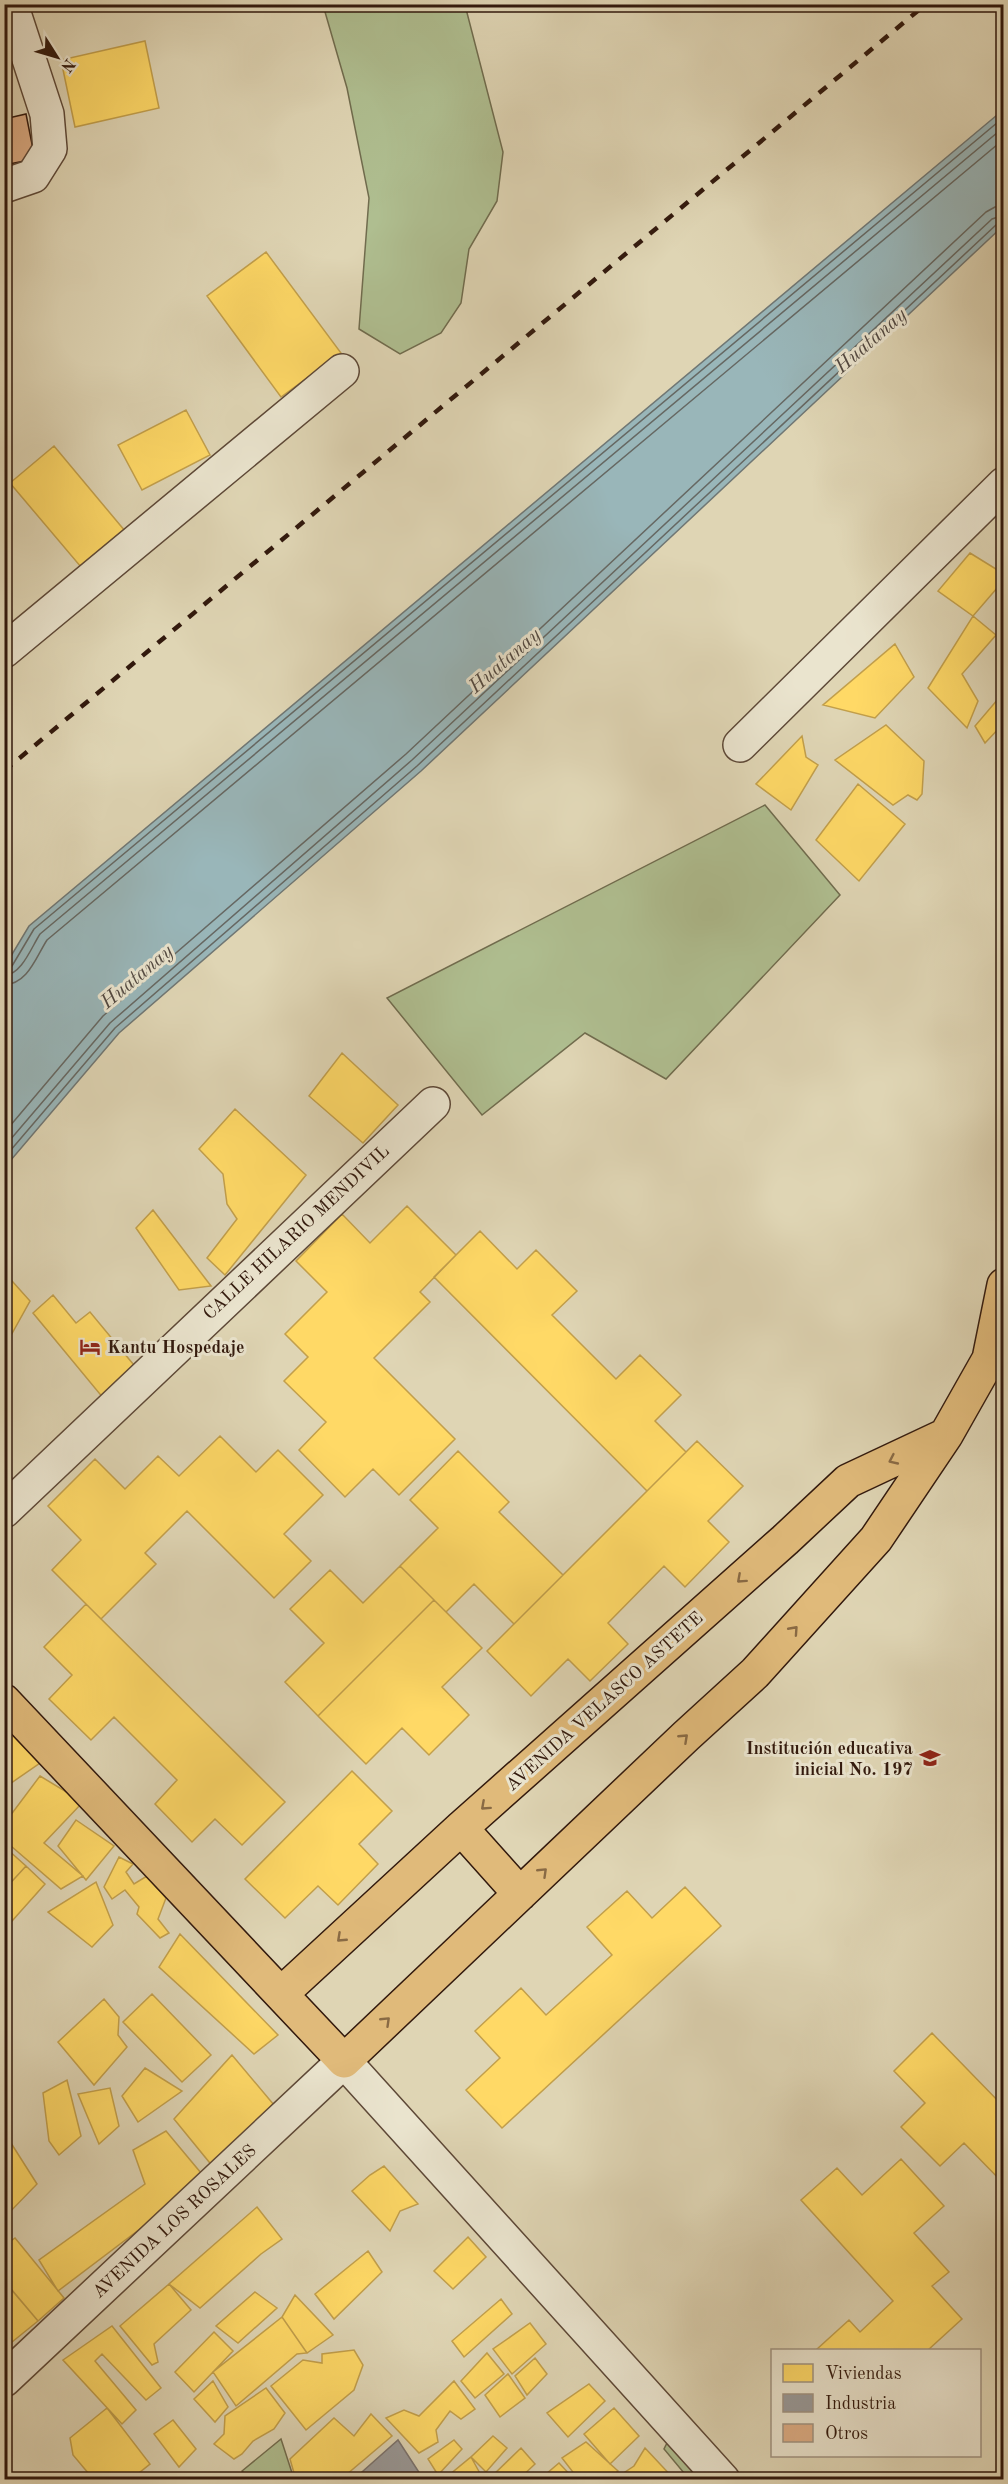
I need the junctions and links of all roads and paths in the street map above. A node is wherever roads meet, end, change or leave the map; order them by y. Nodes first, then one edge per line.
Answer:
1 (11, 4) edge
2 (4, 186) edge
3 (342, 371) dead end
4 (1004, 484) edge
5 (4, 651) edge
6 (740, 745) dead end
7 (433, 1104) dead end
8 (1004, 1285) edge
9 (997, 1365) edge
10 (946, 1435) junction
11 (4, 1511) edge
12 (4, 1701) edge
13 (460, 1828) junction
14 (520, 1894) junction
15 (280, 1994) junction
16 (344, 2061) junction
17 (4, 2380) edge
18 (723, 2480) edge

1 - 2 street
3 - 5 street
4 - 6 street
7 - 11 street, CALLE HILARIO MENDIVIL
8 - 9 highway
9 - 10 highway
10 -> 13 highway, AVENIDA VELASCO ASTETE
14 -> 10 highway
12 - 15 highway
13 - 14 highway
13 -> 15 highway, AVENIDA VELASCO ASTETE
16 -> 14 highway
15 - 16 highway
16 - 17 street, AVENIDA LOS ROSALES
16 - 18 street

